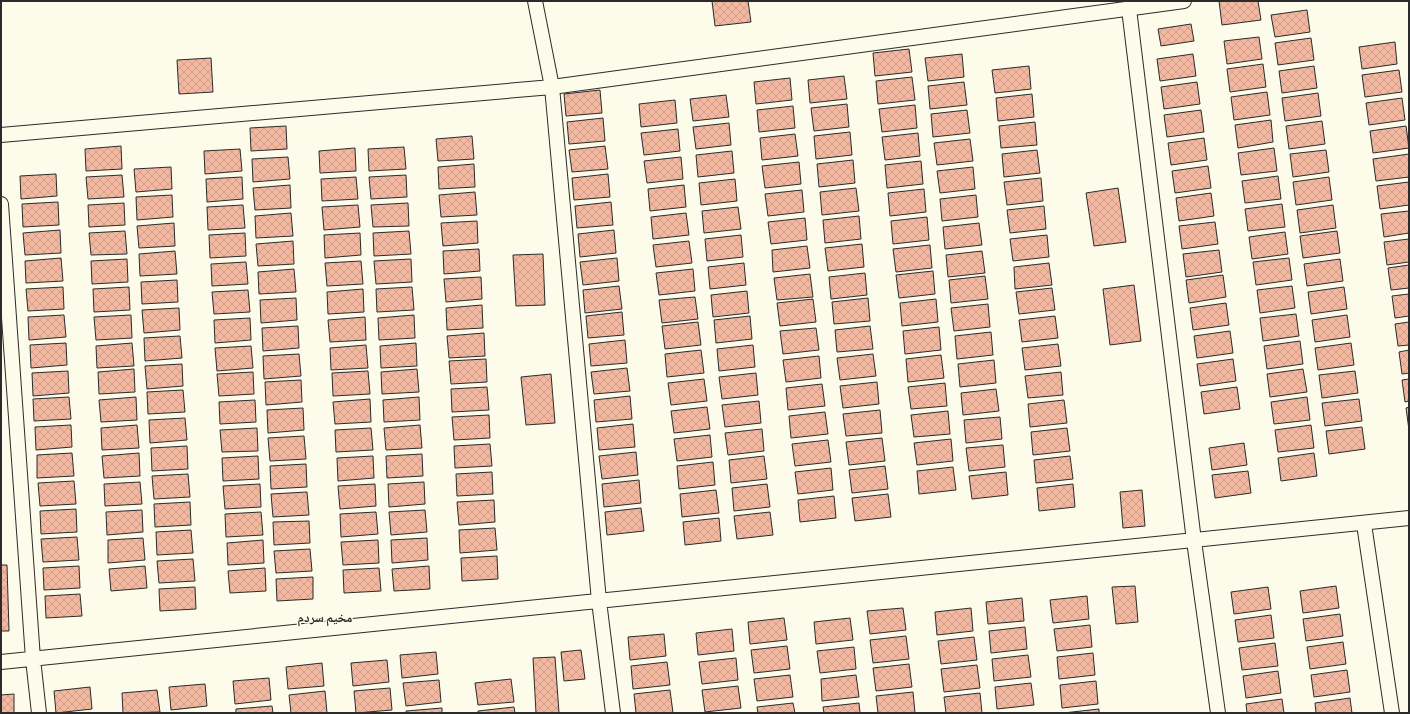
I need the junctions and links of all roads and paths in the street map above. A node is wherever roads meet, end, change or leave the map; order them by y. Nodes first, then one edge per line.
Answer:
1 (535, 1) edge
2 (1184, 1) edge
3 (1129, 9) junction
4 (552, 87) junction
5 (1, 135) edge
6 (1, 204) edge
7 (1409, 518) edge
8 (1364, 524) junction
9 (1194, 541) junction
10 (599, 602) junction
11 (33, 659) junction
12 (1, 662) edge
13 (39, 713) edge
14 (613, 713) edge
15 (1218, 713) edge
16 (1392, 713) edge

1 - 4 lane
2 - 3 lane
3 - 4 lane
3 - 9 lane
4 - 5 lane
4 - 10 lane
6 - 11 lane
7 - 8 lane
8 - 9 lane
8 - 16 lane
9 - 10 lane
9 - 15 lane
10 - 11 lane
10 - 14 lane
11 - 12 lane
11 - 13 lane

